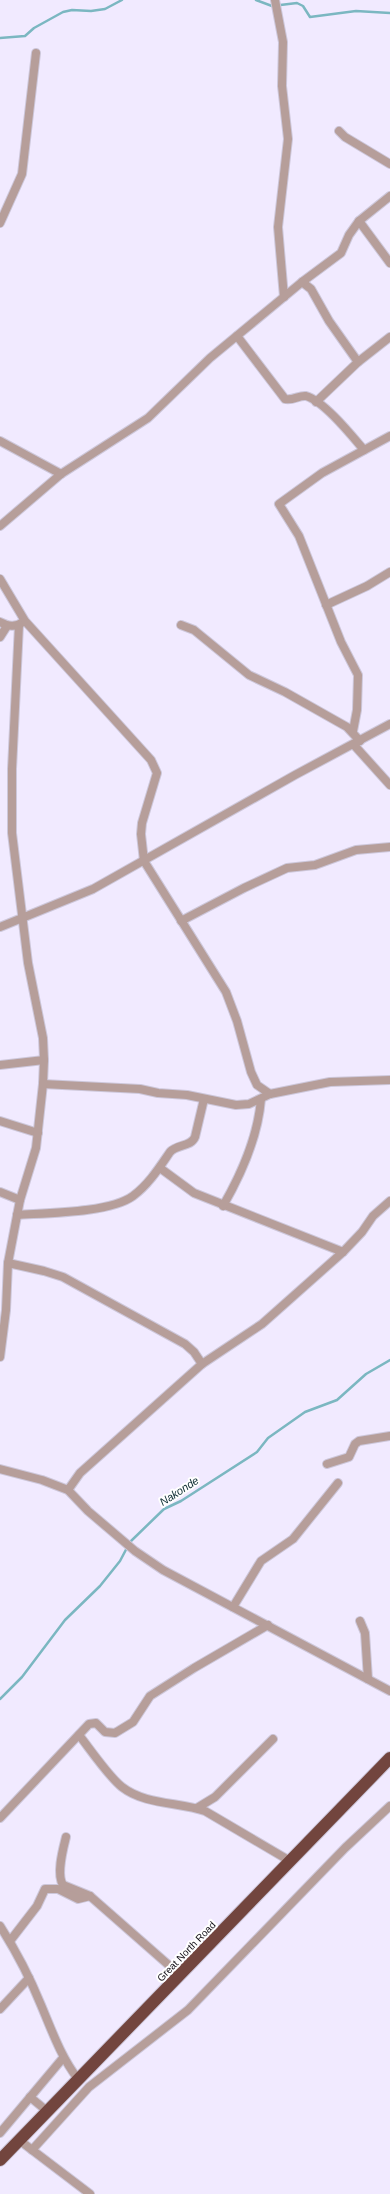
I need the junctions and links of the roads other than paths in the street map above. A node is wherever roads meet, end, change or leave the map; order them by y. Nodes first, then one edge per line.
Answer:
1 (275, 0) edge
2 (36, 53) dead end
3 (339, 131) dead end
4 (390, 164) edge
5 (390, 196) edge
6 (359, 221) junction
7 (0, 223) edge
8 (390, 263) edge
9 (302, 282) junction
10 (284, 297) junction
11 (237, 336) junction
12 (390, 337) edge
13 (358, 362) junction
14 (316, 402) junction
15 (390, 436) edge
16 (0, 441) edge
17 (364, 450) junction
18 (61, 474) junction
19 (0, 526) edge
20 (390, 572) edge
21 (0, 579) edge
22 (326, 605) junction
23 (22, 623) junction
24 (4, 624) edge
25 (181, 625) dead end
26 (0, 637) edge
27 (390, 724) edge
28 (352, 731) junction
29 (357, 743) junction
30 (390, 785) edge
31 (390, 847) edge
32 (144, 861) junction
33 (23, 918) junction
34 (181, 921) junction
35 (0, 927) edge
36 (44, 1060) junction
37 (0, 1065) edge
38 (390, 1080) edge
39 (43, 1084) junction
40 (270, 1094) junction
41 (261, 1098) junction
42 (204, 1099) junction
43 (0, 1122) edge
44 (38, 1133) junction
45 (160, 1168) junction
46 (0, 1192) edge
47 (20, 1200) junction
48 (390, 1201) edge
49 (223, 1206) junction
50 (17, 1215) junction
51 (343, 1252) junction
52 (8, 1264) junction
53 (0, 1357) edge
54 (202, 1364) junction
55 (390, 1436) edge
56 (327, 1464) dead end
57 (0, 1469) edge
58 (338, 1483) dead end
59 (68, 1490) junction
60 (233, 1606) junction
61 (360, 1621) dead end
62 (268, 1625) junction
63 (368, 1679) junction
64 (390, 1692) edge
65 (79, 1735) junction
66 (273, 1739) dead end
67 (390, 1758) edge
68 (390, 1806) edge
69 (197, 1808) junction
70 (0, 1818) edge
71 (66, 1837) dead end
72 (290, 1861) junction
73 (90, 1896) junction
74 (0, 1926) edge
75 (10, 1941) junction
76 (180, 1975) junction
77 (29, 1978) junction
78 (0, 2009) edge
79 (63, 2058) junction
80 (78, 2079) junction
81 (30, 2097) junction
82 (47, 2112) junction
83 (0, 2133) edge
84 (19, 2140) junction
85 (32, 2150) junction
86 (0, 2160) edge
87 (90, 2194) edge

1 - 10 street
2 - 7 street
3 - 4 street
5 - 6 street
6 - 8 street
6 - 9 street
9 - 10 street
9 - 13 street
10 - 11 street
11 - 14 street
11 - 18 street
12 - 13 street
13 - 14 street
14 - 17 street
15 - 17 street
16 - 18 street
17 - 22 street
18 - 19 street
20 - 22 street
21 - 23 street
22 - 28 street
23 - 24 street
23 - 32 street
23 - 33 street
24 - 26 street
25 - 28 street
27 - 29 street
28 - 29 street
29 - 30 street
29 - 32 street
31 - 34 street
32 - 33 street
32 - 34 street
33 - 35 street
33 - 36 street
34 - 40 street
36 - 37 street
36 - 39 street
38 - 40 street
39 - 42 street
39 - 44 street
40 - 41 street
41 - 42 street
41 - 49 street
42 - 45 street
43 - 44 street
44 - 47 street
45 - 49 street
45 - 50 street
46 - 47 street
47 - 50 street
48 - 51 street
49 - 51 street
50 - 52 street
51 - 54 street
52 - 53 street
52 - 54 street
54 - 59 street
55 - 56 street
57 - 59 street
58 - 60 street
59 - 60 street
60 - 62 street
61 - 63 street
62 - 63 street
62 - 65 street
63 - 64 street
65 - 69 street
65 - 70 street
66 - 69 street
67 - 72 highway, Great North Road
68 - 85 street
69 - 72 street
71 - 73 street
72 - 76 highway, Great North Road
73 - 75 street
73 - 76 street
74 - 75 street
75 - 77 street
76 - 80 highway, Great North Road
77 - 78 street
77 - 79 street
79 - 80 street
79 - 81 street
80 - 82 highway, Great North Road
81 - 82 street
81 - 83 street
82 - 84 highway, Great North Road
84 - 85 street
84 - 86 highway, Great North Road
85 - 87 street

